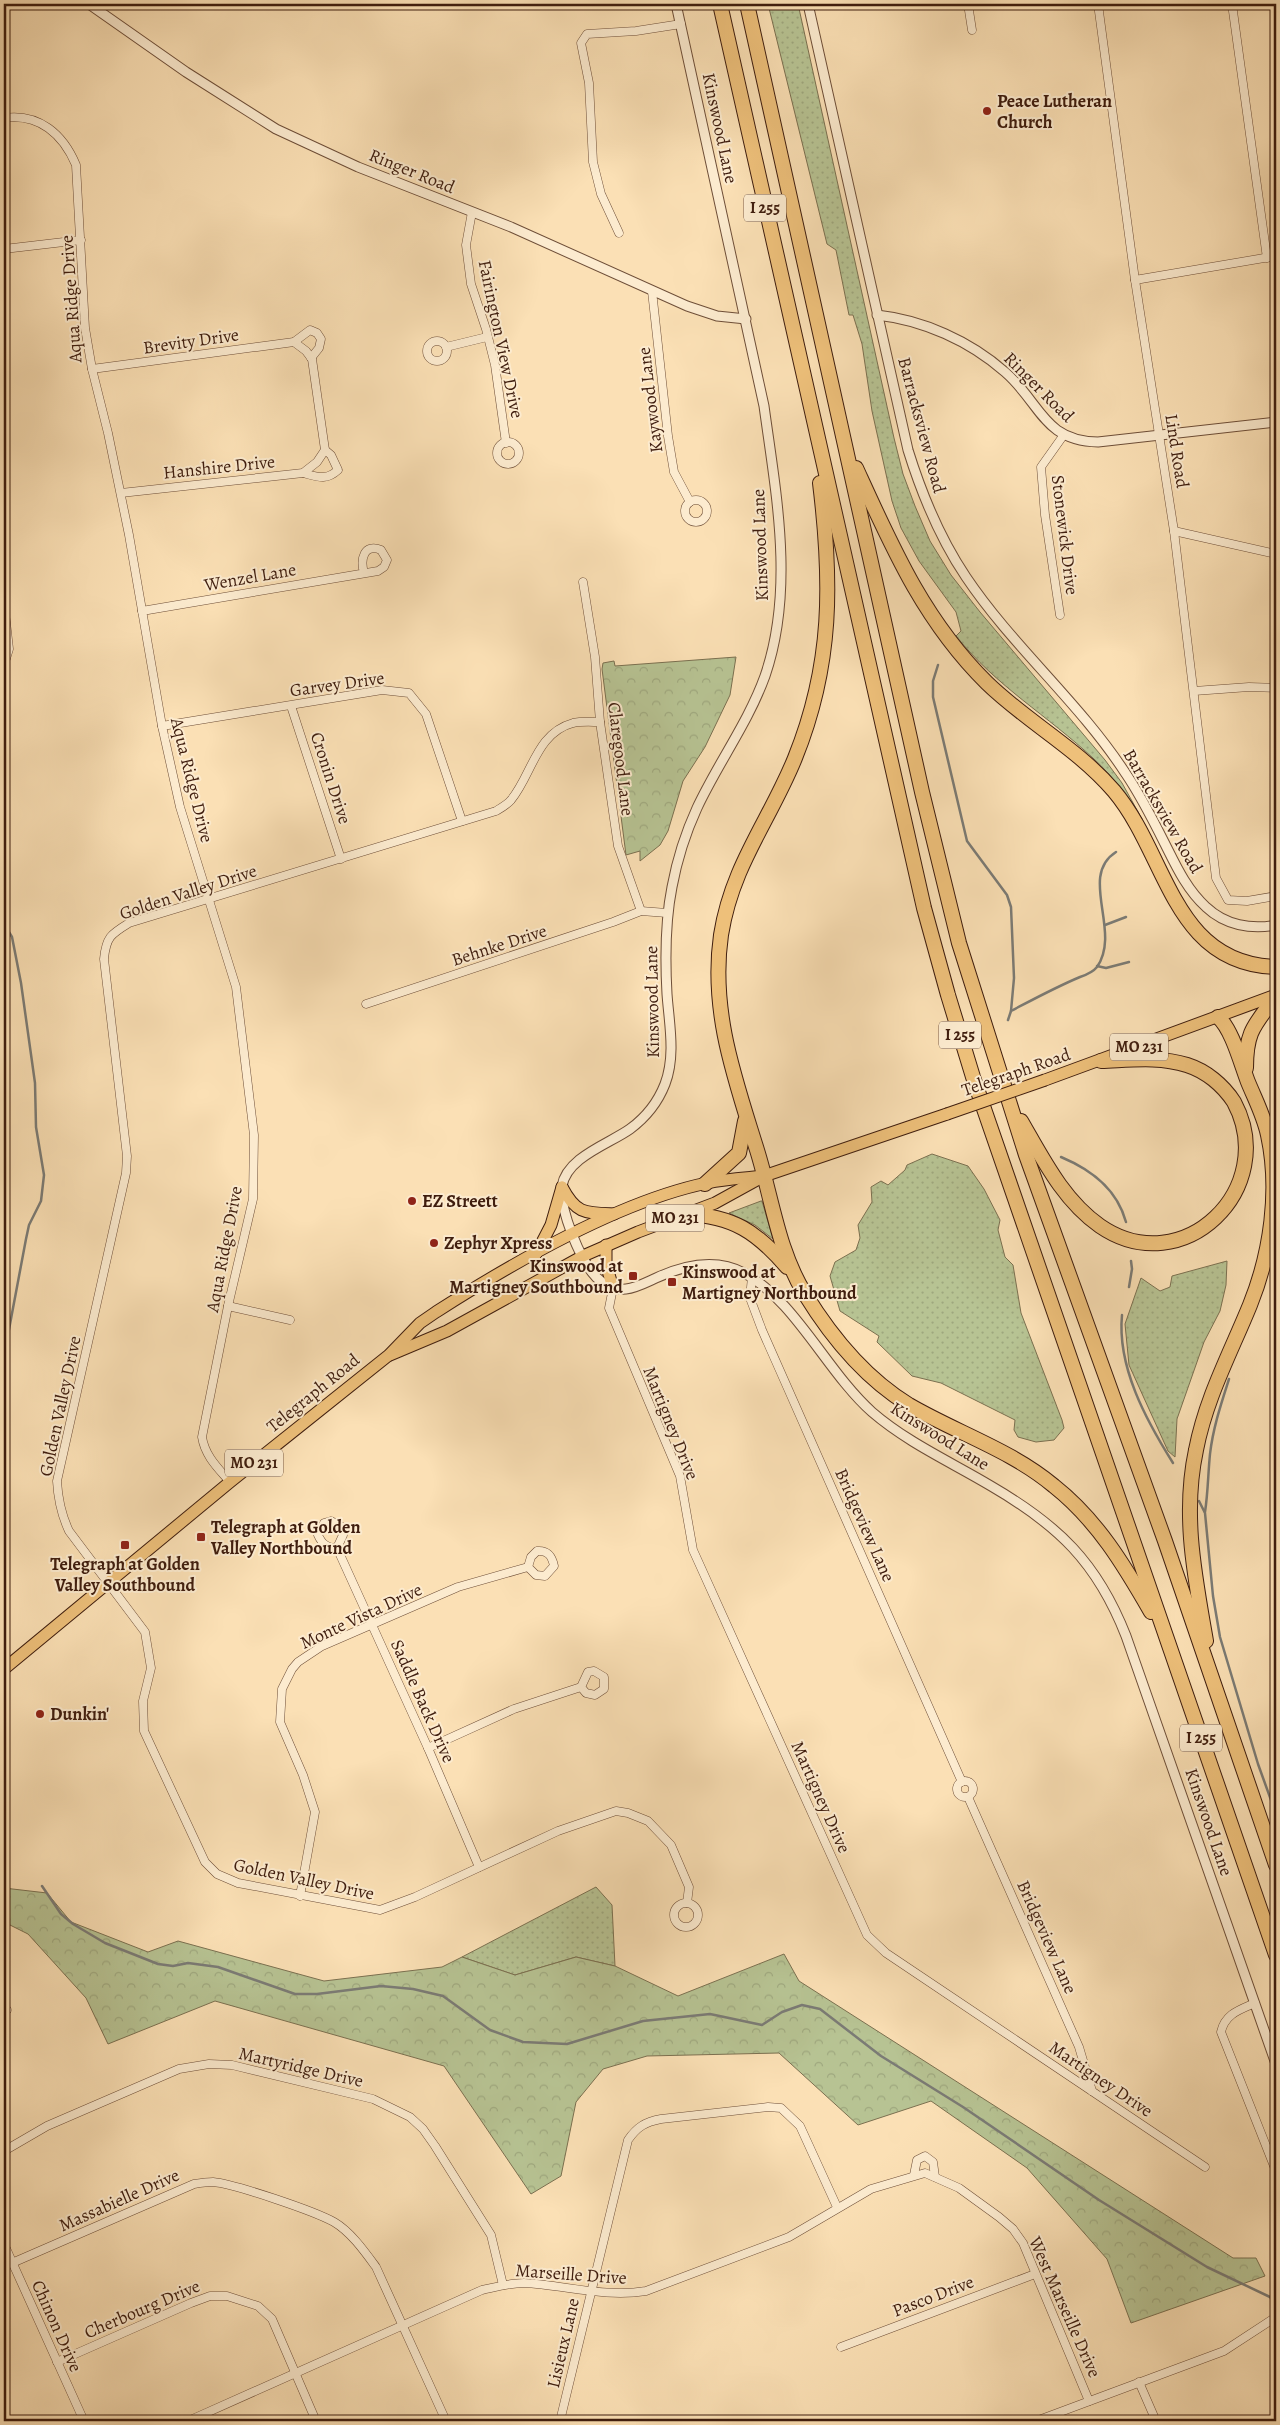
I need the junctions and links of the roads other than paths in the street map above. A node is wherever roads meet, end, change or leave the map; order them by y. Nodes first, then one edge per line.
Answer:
1 (89, 4) edge
2 (676, 4) edge
3 (720, 4) edge
4 (747, 4) edge
5 (808, 4) edge
6 (968, 4) edge
7 (1098, 4) edge
8 (1232, 4) edge
9 (681, 24) junction
10 (972, 30) dead end
11 (4, 118) edge
12 (472, 212) junction
13 (618, 233) dead end
14 (81, 240) junction
15 (4, 249) edge
16 (1276, 256) edge
17 (1266, 258) junction
18 (1135, 280) junction
19 (652, 291) junction
20 (877, 315) junction
21 (746, 319) junction
22 (487, 337) junction
23 (294, 342) junction
24 (446, 348) dead end
25 (311, 358) junction
26 (92, 370) junction
27 (811, 412) junction
28 (1276, 422) edge
29 (1063, 436) junction
30 (1160, 436) junction
31 (506, 443) dead end
32 (844, 443) junction
33 (325, 450) junction
34 (303, 473) junction
35 (120, 493) junction
36 (690, 502) dead end
37 (1174, 531) junction
38 (1276, 554) edge
39 (364, 573) dead end
40 (583, 582) dead end
41 (4, 604) edge
42 (142, 611) junction
43 (1060, 615) dead end
44 (4, 665) edge
45 (1276, 688) edge
46 (1194, 691) junction
47 (291, 706) junction
48 (600, 722) junction
49 (162, 726) junction
50 (462, 821) junction
51 (341, 860) junction
52 (1276, 896) edge
53 (208, 899) junction
54 (641, 910) junction
55 (667, 914) junction
56 (1276, 925) edge
57 (1276, 967) edge
58 (1276, 995) edge
59 (366, 1004) dead end
60 (1218, 1017) junction
61 (1101, 1061) junction
62 (1246, 1076) junction
63 (1008, 1099) junction
64 (745, 1115) junction
65 (764, 1176) junction
66 (706, 1184) junction
67 (562, 1187) junction
68 (618, 1214) junction
69 (686, 1214) junction
70 (574, 1235) junction
71 (606, 1245) junction
72 (536, 1254) junction
73 (583, 1256) junction
74 (791, 1270) junction
75 (752, 1278) junction
76 (613, 1288) junction
77 (228, 1306) junction
78 (290, 1320) dead end
79 (389, 1355) junction
80 (230, 1482) junction
81 (337, 1548) dead end
82 (528, 1567) dead end
83 (107, 1584) junction
84 (373, 1625) junction
85 (1168, 1641) junction
86 (4, 1669) edge
87 (1215, 1686) junction
88 (580, 1687) dead end
89 (428, 1748) junction
90 (1276, 1865) edge
91 (479, 1867) junction
92 (300, 1896) junction
93 (687, 1903) dead end
94 (1276, 1955) edge
95 (1255, 2003) junction
96 (1276, 2064) edge
97 (1092, 2091) junction
98 (4, 2151) edge
99 (1205, 2168) dead end
100 (1276, 2171) edge
101 (925, 2173) joint
102 (914, 2175) junction
103 (935, 2177) junction
104 (837, 2207) junction
105 (4, 2244) edge
106 (12, 2263) junction
107 (1036, 2274) junction
108 (503, 2285) junction
109 (590, 2290) junction
110 (1274, 2318) edge
111 (403, 2325) junction
112 (842, 2347) dead end
113 (57, 2362) junction
114 (295, 2373) junction
115 (1139, 2382) junction
116 (1089, 2401) junction
117 (84, 2421) edge
118 (188, 2421) edge
119 (316, 2421) edge
120 (446, 2421) edge
121 (560, 2421) edge
122 (1038, 2421) edge
123 (1156, 2421) edge

1 - 12 street, Ringer Road
2 - 9 street, Kinswood Lane
3 - 27 highway, I 255
4 - 32 highway, I 255
5 - 20 street, Barracksview Road
6 - 10 street
7 - 18 street, Lind Road
8 - 17 street
9 - 13 street
9 - 21 street, Kinswood Lane
11 - 14 street, Aqua Ridge Drive
12 - 19 street, Ringer Road
12 - 22 street, Fairington View Drive
14 - 15 street
14 - 26 street, Aqua Ridge Drive
16 - 17 street
17 - 18 street
18 - 30 street, Lind Road
19 - 21 street, Ringer Road
19 - 36 street, Kaywood Lane
20 - 29 street, Ringer Road
20 - 56 street, Barracksview Road
21 - 55 street, Kinswood Lane
22 - 24 street
22 - 31 street, Fairington View Drive
23 - 25 street
23 - 25 street, Brevity Drive
23 - 26 street, Brevity Drive
25 - 33 street
26 - 35 street, Aqua Ridge Drive
27 - 64 highway
27 - 85 highway, I 255
28 - 30 street, Ringer Road
29 - 30 street, Ringer Road
29 - 43 street, Stonewick Drive
30 - 37 street, Lind Road
32 - 57 highway
32 - 63 highway, I 255
33 - 34 street
33 - 34 street
34 - 35 street, Hanshire Drive
35 - 42 street, Aqua Ridge Drive
37 - 38 street
37 - 46 street, Lind Road
39 - 42 street, Wenzel Lane
40 - 48 street, Claregood Lane
41 - 44 street
42 - 49 street, Aqua Ridge Drive
45 - 46 street
46 - 52 street, Lind Road
47 - 49 street, Garvey Drive
47 - 50 street, Garvey Drive
47 - 51 street, Cronin Drive
48 - 50 street, Golden Valley Drive
48 - 54 street, Claregood Lane
49 - 53 street, Aqua Ridge Drive
50 - 51 street, Golden Valley Drive
51 - 53 street, Golden Valley Drive
53 - 77 street, Aqua Ridge Drive
53 - 83 street, Golden Valley Drive
54 - 55 street
54 - 59 street, Behnke Drive
55 - 67 street, Kinswood Lane
58 - 60 main road, Telegraph Road / MO 231
58 - 62 highway
60 - 61 main road, Telegraph Road / MO 231
60 - 62 highway
61 - 63 highway
61 - 65 main road, Telegraph Road / MO 231, bridge
62 - 87 highway
63 - 87 highway, I 255
64 - 65 highway
64 - 66 highway
65 - 66 main road, Telegraph Road / MO 231
65 - 69 main road, Telegraph Road / MO 231
65 - 74 highway
66 - 68 main road, Telegraph Road / MO 231
67 - 68 main road
67 - 70 street
67 - 72 main road
68 - 70 main road, Telegraph Road / MO 231
69 - 71 main road, Telegraph Road / MO 231
69 - 74 highway
70 - 72 main road, Telegraph Road / MO 231
70 - 73 street
71 - 73 main road, Telegraph Road / MO 231
71 - 76 main road
72 - 79 main road, Telegraph Road / MO 231
73 - 76 street
73 - 79 main road, Telegraph Road / MO 231
74 - 85 highway
75 - 76 street, Kinswood Lane
75 - 95 street, Kinswood Lane
75 - 97 street, Bridgeview Lane
76 - 97 street, Martigney Drive
77 - 78 street
77 - 80 street, Aqua Ridge Drive
79 - 80 main road, Telegraph Road / MO 231
80 - 83 main road, Telegraph Road / MO 231
81 - 84 street, Saddle Back Drive
82 - 84 street, Monte Vista Drive
83 - 86 main road, Telegraph Road / MO 231
83 - 92 street, Golden Valley Drive
84 - 89 street, Saddle Back Drive
84 - 92 street, Monte Vista Drive
85 - 94 highway, I 255
87 - 90 highway, I 255
88 - 89 street
89 - 91 street, Saddle Back Drive
91 - 92 street, Golden Valley Drive
91 - 93 street, Golden Valley Drive
95 - 96 street, Kinswood Lane
95 - 100 street
97 - 99 street, Martigney Drive
98 - 108 street, Martyridge Drive
101 - 102 street, Marseille Drive
101 - 103 street, West Marseille Drive
102 - 103 street
102 - 104 street, Marseille Drive
103 - 107 street, West Marseille Drive
104 - 109 street, Marseille Drive
104 - 109 street, Lisieux Lane
105 - 106 street, Chinon Drive
106 - 111 street, Massabielle Drive
106 - 113 street, Chinon Drive
107 - 112 street, Pasco Drive
107 - 116 street, West Marseille Drive
108 - 109 street, Marseille Drive
108 - 111 street, Marseille Drive
109 - 121 street, Lisieux Lane
110 - 115 street
111 - 114 street, Marseille Drive
111 - 120 street, Massabielle Drive
113 - 114 street, Cherbourg Drive
113 - 117 street, Chinon Drive
114 - 118 street, Marseille Drive
114 - 119 street, Cherbourg Drive
115 - 116 street
115 - 123 street
116 - 122 street

